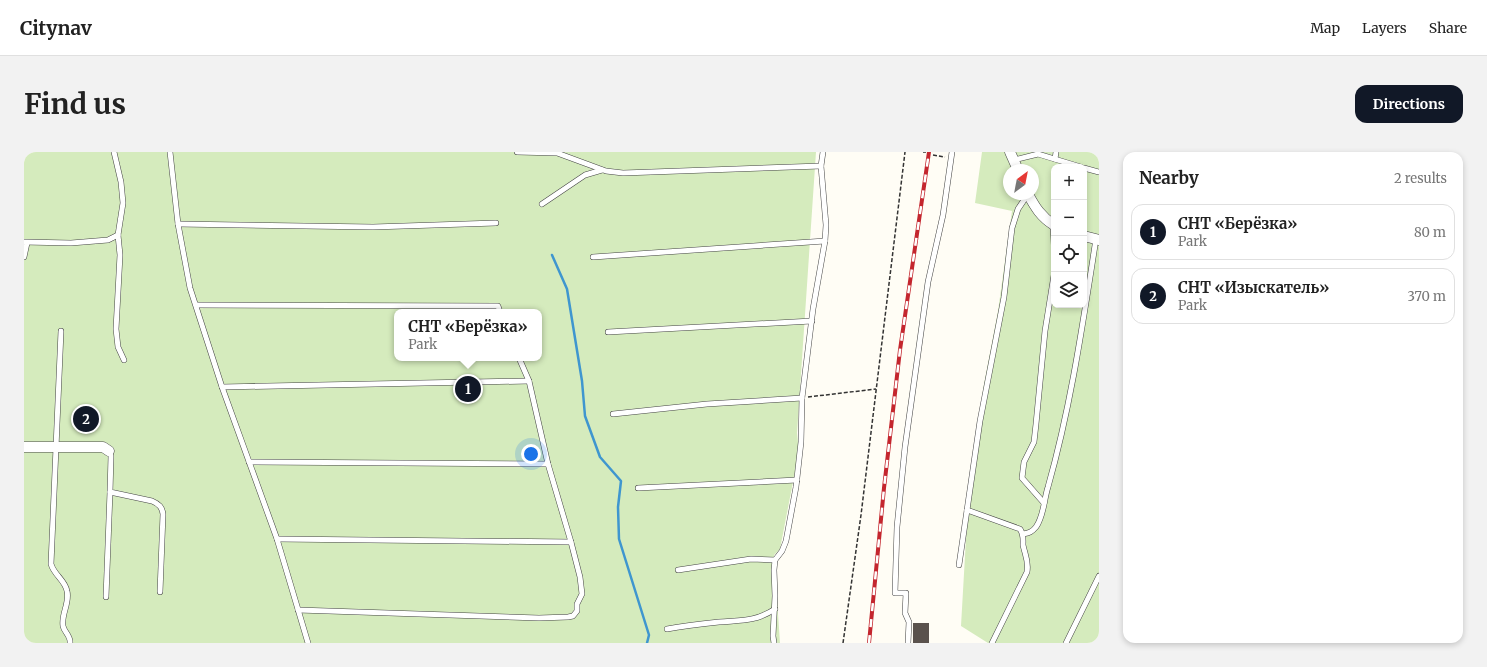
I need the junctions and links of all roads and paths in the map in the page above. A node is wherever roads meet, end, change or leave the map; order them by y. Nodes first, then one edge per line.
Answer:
1 (114, 152) edge
2 (170, 152) edge
3 (517, 152) edge
4 (822, 152) edge
5 (905, 152) edge
6 (1056, 152) edge
7 (933, 155) dead end
8 (952, 155) edge
9 (1012, 156) edge
10 (1055, 159) junction
11 (1071, 164) edge
12 (821, 166) junction
13 (1087, 169) edge
14 (603, 170) junction
15 (1099, 172) edge
16 (1024, 200) edge
17 (1031, 200) edge
18 (542, 204) dead end
19 (496, 223) dead end
20 (1051, 223) edge
21 (178, 224) junction
22 (118, 235) junction
23 (1087, 237) edge
24 (1097, 240) edge
25 (825, 241) junction
26 (26, 243) edge
27 (24, 257) edge
28 (593, 257) dead end
29 (1051, 294) edge
30 (196, 305) junction
31 (499, 309) edge
32 (812, 321) junction
33 (61, 332) dead end
34 (608, 332) dead end
35 (124, 360) dead end
36 (520, 361) edge
37 (529, 381) junction
38 (222, 387) junction
39 (876, 389) junction
40 (802, 398) junction
41 (613, 414) dead end
42 (24, 447) edge
43 (57, 447) junction
44 (109, 451) joint
45 (249, 462) junction
46 (548, 464) junction
47 (797, 480) junction
48 (638, 488) dead end
49 (110, 492) junction
50 (1044, 503) junction
51 (967, 510) junction
52 (1023, 534) junction
53 (276, 539) junction
54 (571, 542) junction
55 (775, 560) junction
56 (959, 565) dead end
57 (678, 570) dead end
58 (1099, 576) edge
59 (160, 592) dead end
60 (106, 597) dead end
61 (298, 610) junction
62 (775, 610) junction
63 (667, 629) dead end
64 (70, 643) edge
65 (308, 643) edge
66 (774, 643) edge
67 (843, 643) edge
68 (908, 643) edge
69 (992, 643) edge
70 (1066, 643) edge

1 - 22 lane
2 - 21 lane
3 - 14 lane
4 - 12 lane
5 - 39 path
6 - 10 lane
7 - 8 path
8 - 68 lane
9 - 10 lane
10 - 11 lane
12 - 14 lane
12 - 25 lane
13 - 15 lane
14 - 18 lane
16 - 51 lane
17 - 20 street
19 - 21 lane
21 - 30 lane
22 - 26 lane
22 - 35 lane
23 - 24 street
24 - 50 lane
25 - 28 lane
25 - 32 lane
26 - 27 lane
29 - 50 lane
30 - 31 lane
30 - 38 lane
32 - 34 lane
32 - 40 lane
33 - 43 lane
36 - 37 lane
37 - 38 lane
37 - 46 lane
38 - 45 lane
39 - 40 path
39 - 67 path
40 - 41 lane
40 - 47 lane
42 - 43 street
43 - 44 street
43 - 64 lane
44 - 49 lane
45 - 46 lane
45 - 53 lane
46 - 54 lane
47 - 48 lane
47 - 55 lane
49 - 59 lane
49 - 60 lane
50 - 52 lane
51 - 52 lane
51 - 56 lane
52 - 69 lane
53 - 54 lane
53 - 61 lane
54 - 61 lane
55 - 57 lane
55 - 62 lane
58 - 70 lane
61 - 65 lane
62 - 63 lane
62 - 66 lane

